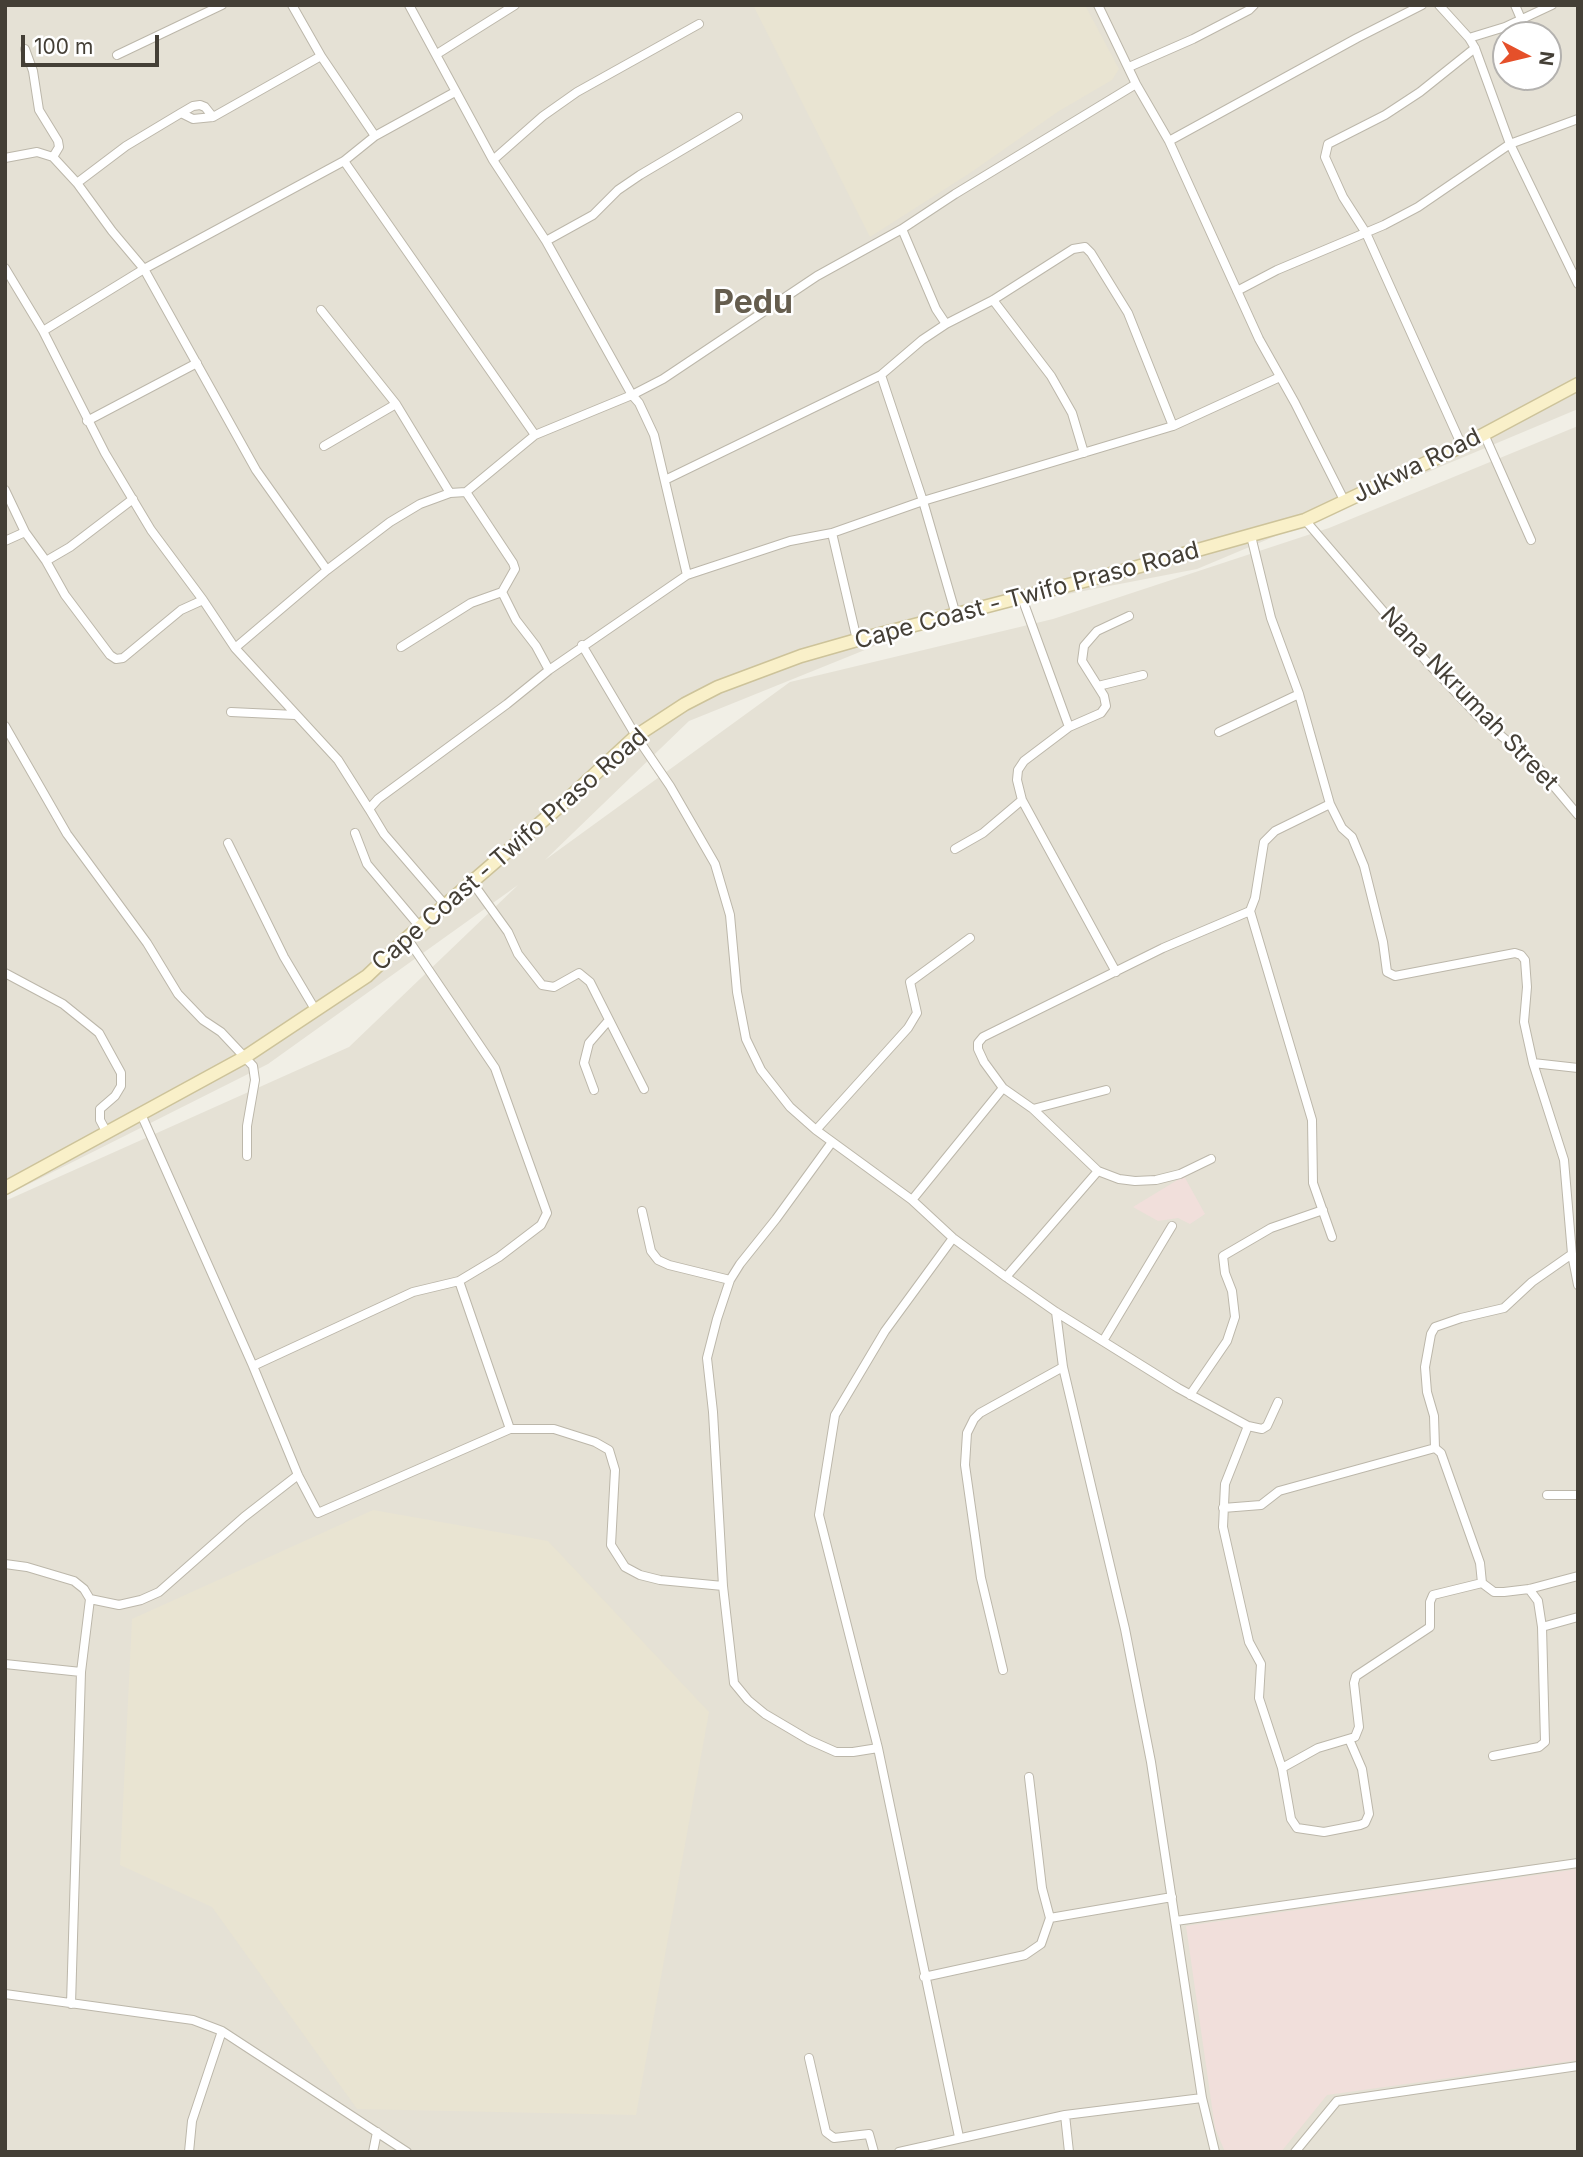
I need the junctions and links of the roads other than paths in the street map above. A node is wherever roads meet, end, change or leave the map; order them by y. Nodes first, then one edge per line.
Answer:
1 (222, 5) edge
2 (292, 5) edge
3 (409, 5) edge
4 (515, 5) edge
5 (1098, 5) edge
6 (1254, 5) edge
7 (1422, 5) edge
8 (1439, 5) edge
9 (1515, 5) edge
10 (1552, 5) edge
11 (1521, 19) junction
12 (699, 24) dead end
13 (1469, 38) junction
14 (1475, 48) junction
15 (25, 49) dead end
16 (437, 54) junction
17 (117, 55) dead end
18 (321, 56) junction
19 (1129, 67) junction
20 (1136, 83) junction
21 (455, 92) junction
22 (181, 113) junction
23 (213, 117) junction
24 (738, 117) dead end
25 (1578, 119) edge
26 (375, 136) junction
27 (1169, 141) junction
28 (1510, 144) junction
29 (53, 157) junction
30 (5, 158) edge
31 (493, 160) junction
32 (344, 161) junction
33 (77, 183) junction
34 (902, 229) junction
35 (1366, 233) junction
36 (546, 241) junction
37 (5, 268) edge
38 (144, 269) junction
39 (1578, 284) edge
40 (1237, 291) junction
41 (993, 300) junction
42 (321, 310) dead end
43 (946, 324) junction
44 (43, 331) junction
45 (197, 363) junction
46 (881, 375) junction
47 (1280, 377) junction
48 (1578, 384) edge
49 (632, 396) junction
50 (396, 404) junction
51 (88, 421) junction
52 (1173, 426) junction
53 (1484, 433) junction
54 (535, 435) junction
55 (324, 446) dead end
56 (1462, 446) junction
57 (1084, 453) junction
58 (665, 480) junction
59 (5, 491) edge
60 (466, 492) junction
61 (450, 493) junction
62 (133, 499) junction
63 (923, 501) junction
64 (1345, 502) junction
65 (1305, 520) junction
66 (25, 532) junction
67 (832, 533) junction
68 (1251, 536) junction
69 (1531, 540) dead end
70 (5, 541) edge
71 (46, 561) junction
72 (327, 570) junction
73 (687, 575) junction
74 (502, 592) junction
75 (1022, 598) junction
76 (203, 600) junction
77 (956, 615) junction
78 (1129, 616) dead end
79 (857, 640) junction
80 (582, 645) junction
81 (401, 647) dead end
82 (235, 648) junction
83 (549, 670) junction
84 (1143, 675) dead end
85 (1098, 686) junction
86 (1299, 694) junction
87 (231, 712) dead end
88 (295, 715) junction
89 (5, 726) edge
90 (1069, 727) junction
91 (1219, 732) dead end
92 (636, 736) junction
93 (1022, 800) junction
94 (1330, 804) junction
95 (369, 809) junction
96 (1578, 815) edge
97 (355, 833) dead end
98 (228, 843) dead end
99 (955, 849) dead end
100 (472, 882) junction
101 (446, 906) junction
102 (1250, 911) junction
103 (420, 927) junction
104 (407, 938) junction
105 (970, 938) dead end
106 (1116, 972) junction
107 (5, 973) edge
108 (316, 1011) junction
109 (609, 1020) junction
110 (245, 1057) junction
111 (1533, 1063) junction
112 (1578, 1068) edge
113 (1003, 1088) junction
114 (644, 1089) dead end
115 (594, 1090) dead end
116 (1106, 1090) dead end
117 (1033, 1109) junction
118 (141, 1114) junction
119 (816, 1130) junction
120 (107, 1133) junction
121 (832, 1142) junction
122 (247, 1156) dead end
123 (1211, 1159) dead end
124 (1098, 1171) junction
125 (5, 1188) edge
126 (1567, 1189) junction
127 (1578, 1189) edge
128 (912, 1200) junction
129 (1323, 1210) junction
130 (642, 1211) dead end
131 (1172, 1226) dead end
132 (1332, 1237) dead end
133 (953, 1238) junction
134 (1572, 1254) junction
135 (1006, 1277) junction
136 (730, 1280) junction
137 (459, 1281) junction
138 (1578, 1284) edge
139 (1056, 1312) junction
140 (1103, 1341) junction
141 (253, 1366) junction
142 (1063, 1367) junction
143 (1190, 1395) junction
144 (1278, 1402) dead end
145 (1248, 1426) junction
146 (510, 1429) junction
147 (1435, 1447) junction
148 (298, 1475) junction
149 (1578, 1494) edge
150 (1547, 1495) dead end
151 (1223, 1508) junction
152 (5, 1564) edge
153 (1578, 1576) edge
154 (1482, 1583) junction
155 (723, 1586) junction
156 (1529, 1589) junction
157 (90, 1599) junction
158 (1578, 1617) edge
159 (1542, 1627) junction
160 (5, 1664) edge
161 (1003, 1671) dead end
162 (81, 1672) junction
163 (1349, 1739) junction
164 (878, 1748) junction
165 (1493, 1756) dead end
166 (1282, 1768) junction
167 (1029, 1777) dead end
168 (1578, 1863) edge
169 (1172, 1897) junction
170 (1050, 1918) junction
171 (1176, 1921) junction
172 (924, 1977) junction
173 (5, 1994) edge
174 (71, 2004) junction
175 (222, 2031) junction
176 (809, 2058) dead end
177 (1578, 2066) edge
178 (1202, 2098) junction
179 (1065, 2115) junction
180 (377, 2132) junction
181 (959, 2137) junction
182 (189, 2152) edge
183 (373, 2152) edge
184 (407, 2152) edge
185 (874, 2152) edge
186 (899, 2152) edge
187 (1069, 2152) edge
188 (1214, 2152) edge
189 (1295, 2152) edge

1 - 17 street
2 - 18 street
3 - 16 street
4 - 16 street
5 - 19 street
6 - 19 street
7 - 27 street
8 - 13 street
9 - 11 street
10 - 11 street
11 - 13 street
12 - 31 street
13 - 14 street
14 - 28 street
14 - 35 street
15 - 29 street
16 - 21 street
18 - 23 street
18 - 26 street
19 - 20 street
20 - 27 street
20 - 34 street
21 - 26 street
21 - 31 street
22 - 23 street
22 - 23 street
22 - 33 street
24 - 36 street
25 - 28 street
26 - 32 street
27 - 40 street
28 - 35 street
28 - 39 street
29 - 30 street
29 - 33 street
31 - 36 street
32 - 38 street
32 - 54 street
33 - 38 street
34 - 43 street
34 - 49 street
35 - 40 street
35 - 56 street
36 - 49 street
37 - 44 street
38 - 44 street
38 - 45 street
40 - 47 street
41 - 43 street
41 - 52 street
41 - 57 street
42 - 50 street
43 - 46 street
44 - 51 street
45 - 51 street
45 - 72 street
46 - 58 street
46 - 63 street
47 - 52 street
47 - 64 street
48 - 53 main road, Jukwa Road
49 - 54 street
49 - 58 street
50 - 55 street
50 - 61 street
51 - 62 street
52 - 57 street
53 - 56 main road, Jukwa Road
53 - 69 street
54 - 60 street
56 - 64 main road, Jukwa Road
57 - 63 street
58 - 73 street
59 - 66 street
60 - 61 street
60 - 74 street
61 - 72 street
62 - 71 street
62 - 76 street
63 - 67 street
63 - 77 street
64 - 65 main road, Jukwa Road
65 - 68 main road, Jukwa Road
65 - 96 street, Nana Nkrumah Street
66 - 70 street
66 - 71 street
67 - 73 street
67 - 79 street
68 - 75 main road, Cape Coast - Twifo Praso Road
68 - 86 street
71 - 76 street
72 - 82 street
73 - 80 street
74 - 81 street
74 - 83 street
75 - 77 main road, Cape Coast - Twifo Praso Road
75 - 90 street
76 - 82 street
77 - 79 main road, Cape Coast - Twifo Praso Road
78 - 85 street
79 - 92 main road, Cape Coast - Twifo Praso Road
80 - 83 street
80 - 92 street
82 - 88 street
83 - 95 street
84 - 85 street
85 - 90 street
86 - 91 street
86 - 94 street
87 - 88 street
88 - 95 street
89 - 110 street
90 - 93 street
92 - 100 main road, Cape Coast - Twifo Praso Road
92 - 119 street
93 - 99 street
93 - 106 street
94 - 102 street
94 - 111 street
95 - 101 street
97 - 103 street
98 - 108 street
100 - 101 main road, Cape Coast - Twifo Praso Road
100 - 109 street
101 - 103 main road, Cape Coast - Twifo Praso Road
102 - 106 street
102 - 129 street
103 - 104 main road, Cape Coast - Twifo Praso Road
104 - 108 main road, Cape Coast - Twifo Praso Road
104 - 137 street
105 - 119 street
106 - 113 street
107 - 120 street
108 - 110 main road, Cape Coast - Twifo Praso Road
109 - 114 street
109 - 115 street
110 - 118 main road, Cape Coast - Twifo Praso Road
110 - 122 street
111 - 112 street
111 - 126 street
113 - 117 street
113 - 128 street
116 - 117 street
117 - 124 street
118 - 120 main road, Cape Coast - Twifo Praso Road
118 - 141 street
119 - 121 street
120 - 125 main road, Cape Coast - Twifo Praso Road
121 - 128 street
121 - 136 street
123 - 124 street
124 - 135 street
126 - 127 street
126 - 134 street
128 - 133 street
129 - 132 street
129 - 143 street
130 - 136 street
131 - 140 street
133 - 135 street
133 - 164 street
134 - 138 street
134 - 147 street
135 - 139 street
136 - 155 street
137 - 141 street
137 - 146 street
139 - 140 street
139 - 142 street
140 - 143 street
141 - 148 street
142 - 161 street
142 - 169 street
143 - 145 street
144 - 145 street
145 - 151 street
146 - 148 street
146 - 155 street
147 - 151 street
147 - 154 street
148 - 157 street
149 - 150 street
151 - 166 street
152 - 157 street
153 - 156 street
154 - 156 street
154 - 163 street
155 - 164 street
156 - 159 street
157 - 162 street
158 - 159 street
159 - 165 street
160 - 162 street
162 - 174 street
163 - 166 street
163 - 166 street
164 - 172 street
167 - 170 street
168 - 171 street
169 - 170 street
169 - 171 street
170 - 172 street
171 - 178 street
172 - 181 street
173 - 174 street
174 - 175 street
175 - 180 street
175 - 182 street
176 - 185 street
177 - 189 street
178 - 179 street
178 - 188 street
179 - 181 street
179 - 187 street
180 - 183 street
180 - 184 street
181 - 186 street

